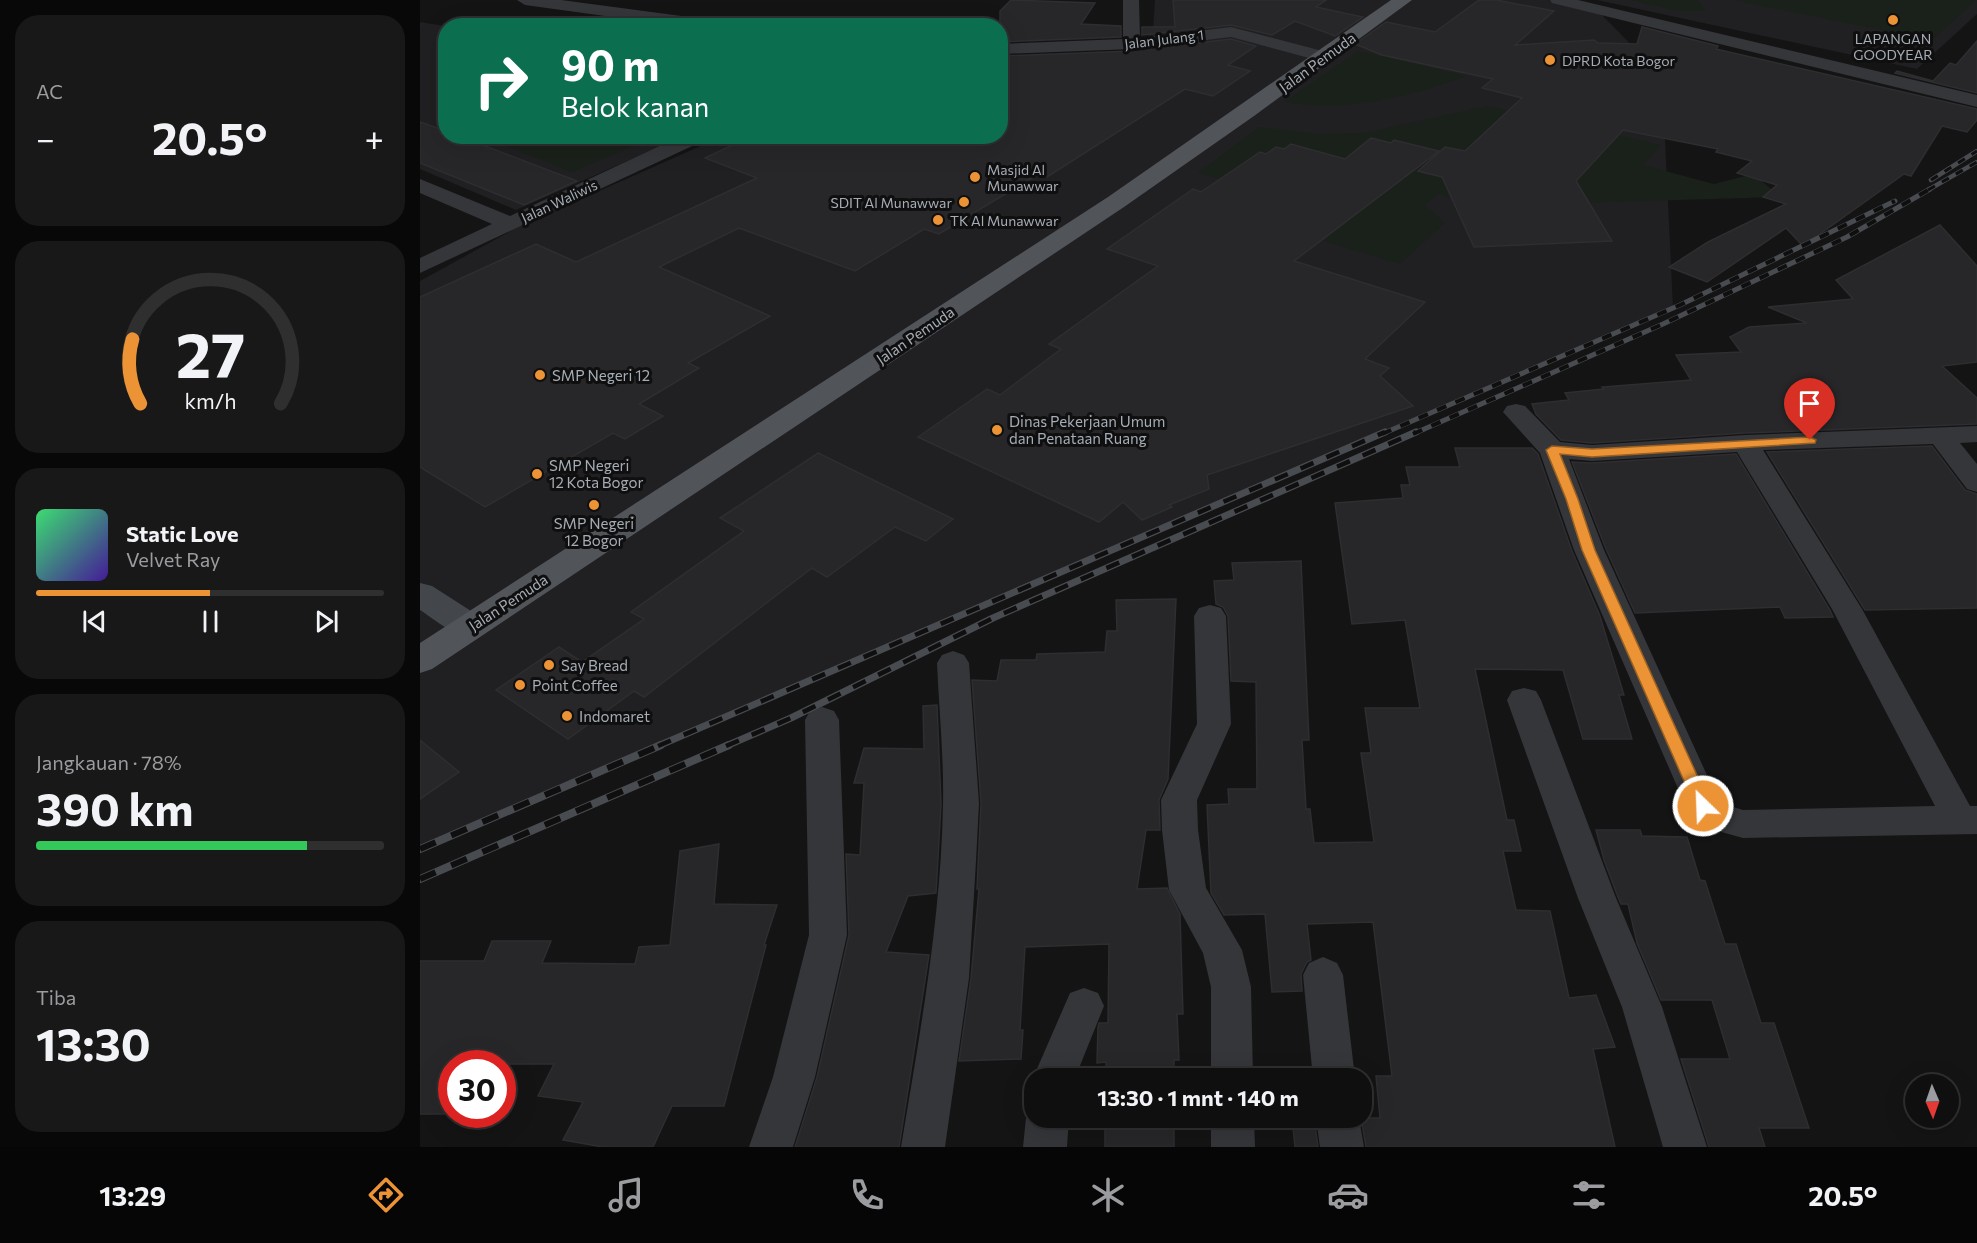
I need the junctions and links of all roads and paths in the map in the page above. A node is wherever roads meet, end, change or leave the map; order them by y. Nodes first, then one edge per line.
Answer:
1 (525, 0) edge
2 (1131, 0) edge
3 (1403, 0) edge
4 (1558, 0) edge
5 (659, 18) edge
6 (1132, 44) junction
7 (1008, 49) edge
8 (1324, 57) junction
9 (1977, 101) edge
10 (681, 144) edge
11 (420, 185) edge
12 (510, 224) junction
13 (420, 266) edge
14 (1516, 412) dead end
15 (1977, 434) edge
16 (1941, 436) junction
17 (1745, 442) junction
18 (1552, 450) junction
19 (1977, 483) edge
20 (420, 594) edge
21 (1210, 616) dead end
22 (470, 626) junction
23 (420, 660) edge
24 (953, 663) dead end
25 (1524, 700) dead end
26 (822, 720) dead end
27 (1968, 820) edge
28 (1323, 975) dead end
29 (1084, 1006) dead end
30 (1058, 1068) edge
31 (1232, 1068) edge
32 (1333, 1068) edge
33 (1047, 1128) edge
34 (1233, 1128) edge
35 (1339, 1128) edge
36 (771, 1147) edge
37 (923, 1147) edge
38 (1045, 1147) edge
39 (1233, 1147) edge
40 (1342, 1147) edge
41 (1685, 1147) edge

1 - 5 street
2 - 6 street
3 - 8 main road, Jalan Pemuda
4 - 9 street
6 - 7 street, Jalan Julang 1
6 - 8 street, Jalan Julang 1
8 - 22 main road, Jalan Pemuda
10 - 12 street, Jalan Waliwis
11 - 12 street
12 - 13 street, Jalan Waliwis
14 - 18 street
15 - 16 street
16 - 17 street
16 - 19 street
17 - 18 street
17 - 27 street
18 - 27 street
20 - 22 street
21 - 31 street
22 - 23 main road, Jalan Pemuda
24 - 37 street
25 - 41 street
26 - 36 street
28 - 32 street
29 - 30 street
33 - 38 street
34 - 39 street
35 - 40 street

